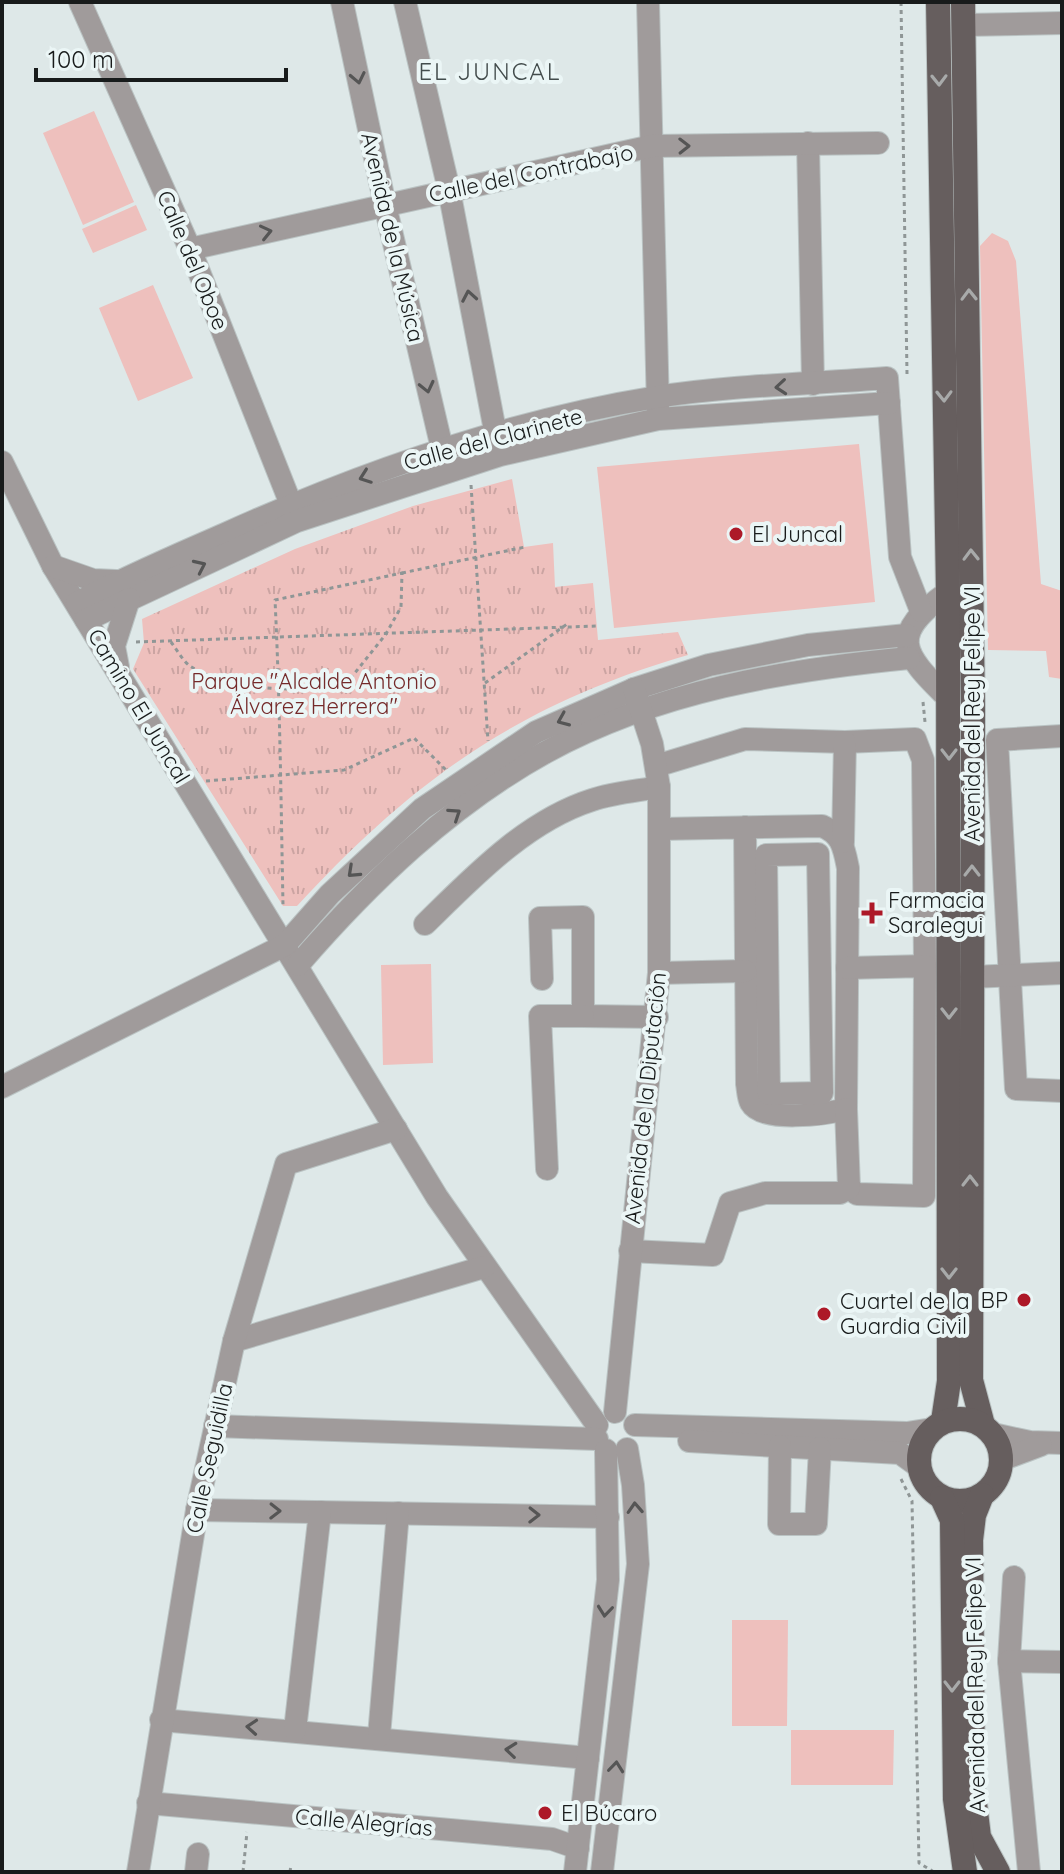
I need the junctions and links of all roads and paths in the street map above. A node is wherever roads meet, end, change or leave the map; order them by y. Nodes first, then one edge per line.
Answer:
1 (80, 2) edge
2 (342, 2) edge
3 (405, 2) edge
4 (648, 2) edge
5 (901, 2) edge
6 (938, 2) edge
7 (963, 14) edge
8 (1062, 23) edge
9 (808, 143) junction
10 (878, 143) dead end
11 (652, 146) junction
12 (449, 190) junction
13 (385, 205) junction
14 (190, 249) junction
15 (897, 378) junction
16 (813, 384) junction
17 (889, 403) junction
18 (658, 408) junction
19 (497, 444) junction
20 (445, 460) junction
21 (2, 462) edge
22 (470, 464) junction
23 (295, 512) junction
24 (525, 547) dead end
25 (476, 557) junction
26 (53, 566) junction
27 (402, 573) junction
28 (123, 590) junction
29 (948, 592) junction
30 (921, 611) junction
31 (82, 612) junction
32 (567, 624) junction
33 (597, 626) dead end
34 (481, 630) junction
35 (386, 634) junction
36 (116, 638) junction
37 (277, 638) junction
38 (171, 642) junction
39 (908, 646) junction
40 (120, 675) junction
41 (484, 684) junction
42 (278, 689) junction
43 (948, 698) junction
44 (638, 700) junction
45 (922, 700) dead end
46 (926, 725) dead end
47 (1062, 736) edge
48 (845, 742) junction
49 (496, 759) junction
50 (280, 774) junction
51 (657, 777) junction
52 (187, 784) junction
53 (458, 784) junction
54 (745, 827) junction
55 (659, 829) junction
56 (843, 842) junction
57 (283, 906) dead end
58 (425, 924) dead end
59 (285, 945) junction
60 (298, 965) junction
61 (925, 966) junction
62 (847, 968) junction
63 (745, 971) junction
64 (659, 973) junction
65 (1062, 973) edge
66 (1010, 976) junction
67 (971, 977) junction
68 (542, 979) dead end
69 (583, 1016) junction
70 (657, 1017) junction
71 (2, 1087) edge
72 (1062, 1091) edge
73 (769, 1094) joint
74 (846, 1109) junction
75 (396, 1129) junction
76 (547, 1169) dead end
77 (849, 1188) junction
78 (630, 1251) junction
79 (484, 1267) junction
80 (234, 1341) junction
81 (937, 1425) junction
82 (215, 1426) junction
83 (988, 1430) junction
84 (616, 1434) junction
85 (1057, 1443) edge
86 (780, 1446) junction
87 (820, 1448) junction
88 (1001, 1460) junction
89 (909, 1471) junction
90 (982, 1495) junction
91 (942, 1498) junction
92 (197, 1510) junction
93 (320, 1512) junction
94 (398, 1513) junction
95 (608, 1517) junction
96 (1014, 1577) dead end
97 (1009, 1661) junction
98 (1062, 1662) edge
99 (161, 1720) junction
100 (295, 1730) junction
101 (379, 1736) junction
102 (588, 1758) junction
103 (148, 1803) junction
104 (248, 1820) dead end
105 (578, 1848) junction
106 (291, 1865) dead end
107 (138, 1872) edge
108 (243, 1872) edge
109 (290, 1872) edge
110 (575, 1872) edge
111 (584, 1872) edge
112 (591, 1872) edge
113 (602, 1872) edge
114 (934, 1872) edge
115 (965, 1872) edge
116 (998, 1872) edge
117 (1029, 1872) edge

1 - 14 street, Calle del Oboe
2 -> 13 street, Avenida de la Música
3 - 12 street
4 - 11 street
5 - 15 path
6 -> 29 main road, Avenida del Rey Felipe VI
7 - 8 street
67 -> 7 main road, Avenida del Rey Felipe VI
9 - 10 street, Calle del Contrabajo
11 -> 9 street, Calle del Contrabajo
9 - 16 street
11 - 12 street, Calle del Contrabajo
11 - 18 street
12 - 13 street, Calle del Contrabajo
19 -> 12 street
14 -> 13 street, Calle del Contrabajo
13 -> 20 street, Avenida de la Música
14 - 23 street, Calle del Oboe
15 - 16 street, Calle del Clarinete
15 - 17 street
16 -> 18 street, Calle del Clarinete
17 - 18 street, Calle del Clarinete
17 - 30 street
18 - 19 street, Calle del Clarinete
19 - 20 street, Calle del Clarinete
19 - 22 street, Calle del Clarinete
20 - 22 street, Calle del Clarinete
20 - 23 street, Calle del Clarinete
21 - 26 street, Camino El Juncal
22 - 25 path
23 - 28 street, Calle del Clarinete
24 - 25 path
25 - 27 path
25 - 34 path
26 - 28 street
26 - 31 street, Camino El Juncal
27 - 35 path
27 - 37 path
28 - 31 street, Calle del Clarinete
28 - 36 street
29 - 30 street
29 - 43 main road, Avenida del Rey Felipe VI
30 - 39 street
31 - 40 street, Camino El Juncal
32 - 33 path
32 - 34 path
32 - 41 path
34 - 35 path
34 - 41 path
35 - 37 path
35 - 42 path
36 - 38 path
36 - 40 street
37 - 38 path
37 - 42 path
38 - 42 path
39 - 43 street
39 - 44 street
40 - 52 street, Camino El Juncal
41 - 49 path
42 - 50 path
43 -> 81 main road, Avenida del Rey Felipe VI
44 -> 49 street
44 - 51 street, Avenida de la Diputación
60 -> 44 street
45 - 46 path
47 - 66 street
48 - 51 street
48 - 56 street
48 - 61 street
49 - 53 street
50 - 52 path
50 - 53 path
50 - 57 path
51 - 55 street, Avenida de la Diputación
51 - 58 street
52 - 59 street, Camino El Juncal
53 -> 59 street
54 - 55 street
54 - 56 street
54 - 63 street
55 - 64 street, Avenida de la Diputación
56 - 62 street
59 - 60 street, Camino El Juncal
59 - 71 street
60 - 75 street, Camino El Juncal
61 - 62 street
61 - 77 street
62 - 74 street
63 - 64 street
63 - 74 street
64 - 70 street, Avenida de la Diputación
65 - 66 street
66 - 67 street
66 - 72 street
83 -> 67 main road, Avenida del Rey Felipe VI
68 - 69 street
69 - 70 street
69 - 76 street
70 - 78 street, Avenida de la Diputación
73 - 73 street
74 - 77 street
75 - 79 street, Camino El Juncal
75 - 80 street, Calle Seguidilla
77 - 78 street
78 - 84 street, Avenida de la Diputación
79 - 80 street
79 - 84 street, Camino El Juncal
80 - 82 street, Calle Seguidilla
81 - 83 main road
81 - 84 street
81 - 89 main road
82 - 84 street
82 - 92 street, Calle Seguidilla
83 - 85 street
83 - 88 main road
84 - 86 street
84 - 95 street, Avenida de la Diputación
113 -> 84 street, Avenida de la Diputación
85 - 88 street
86 - 87 street
86 - 87 street
87 - 89 street
88 - 90 main road
89 - 91 main road
89 - 114 path
90 - 91 main road
90 - 116 main road, Avenida del Rey Felipe VI
91 -> 115 main road, Avenida del Rey Felipe VI
92 -> 93 street
92 - 99 street, Calle Seguidilla
93 - 94 street
93 - 100 street
94 -> 95 street
94 - 101 street
95 -> 102 street, Avenida de la Diputación
96 - 97 street
97 - 98 street
97 - 117 street
100 -> 99 street
99 - 103 street, Calle Seguidilla
100 - 101 street
102 -> 101 street
102 - 105 street, Avenida de la Diputación
103 - 105 street, Calle Alegrías
103 - 107 street, Calle Seguidilla
104 - 108 path
105 - 110 street, Avenida de la Diputación
106 - 109 path
111 - 112 street

